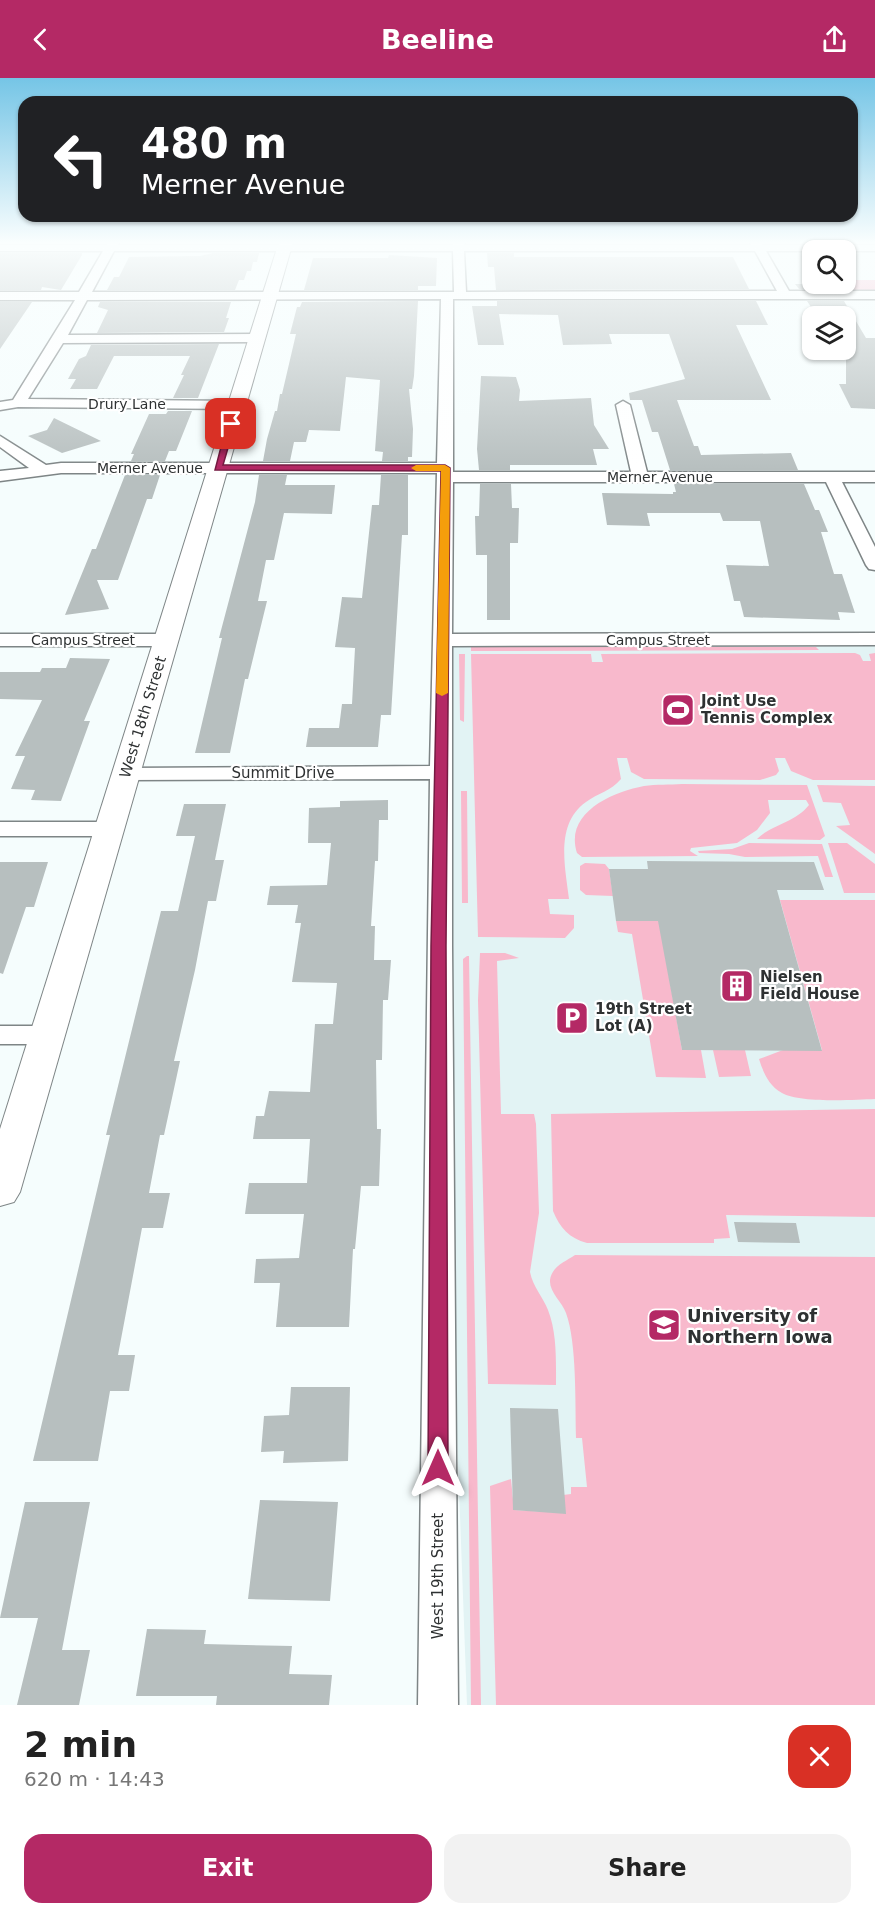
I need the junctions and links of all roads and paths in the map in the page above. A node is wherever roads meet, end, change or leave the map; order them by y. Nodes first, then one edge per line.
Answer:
1 (71, 318) edge
2 (263, 318) edge
3 (453, 318) edge
4 (257, 338) junction
5 (59, 339) junction
6 (18, 403) junction
7 (237, 405) junction
8 (623, 405) dead end
9 (0, 406) edge
10 (0, 440) edge
11 (218, 468) junction
12 (41, 470) junction
13 (445, 472) junction
14 (0, 476) edge
15 (640, 477) junction
16 (832, 477) junction
17 (875, 477) edge
18 (875, 564) edge
19 (875, 639) edge
20 (0, 640) edge
21 (166, 640) junction
22 (442, 640) junction
23 (441, 772) junction
24 (126, 774) junction
25 (0, 829) edge
26 (109, 829) junction
27 (0, 1035) edge
28 (47, 1035) junction
29 (0, 1192) edge
30 (438, 1705) edge

1 - 5 street
2 - 4 main road, West 18th Street
3 - 13 street, West 19th Street
4 - 5 street
4 - 7 main road, West 18th Street
5 - 6 street
6 - 7 street, Drury Lane
6 - 9 street, Drury Lane
7 - 11 main road, West 18th Street
8 - 15 street
10 - 12 street
11 - 12 street, Merner Avenue
11 - 13 street, Merner Avenue
11 - 21 main road, West 18th Street
12 - 14 street, Merner Avenue
13 - 15 street, Merner Avenue
13 - 22 street, West 19th Street
15 - 16 street, Merner Avenue
16 - 17 street, Merner Avenue
16 - 18 street
19 - 22 street, Campus Street
20 - 21 street, Campus Street
21 - 24 main road, West 18th Street
22 - 23 street, West 19th Street
23 - 24 street, Summit Drive
23 - 30 street, West 19th Street
24 - 26 main road, West 18th Street
25 - 26 street
26 - 28 main road, West 18th Street
27 - 28 street
28 - 29 main road, West 18th Street

